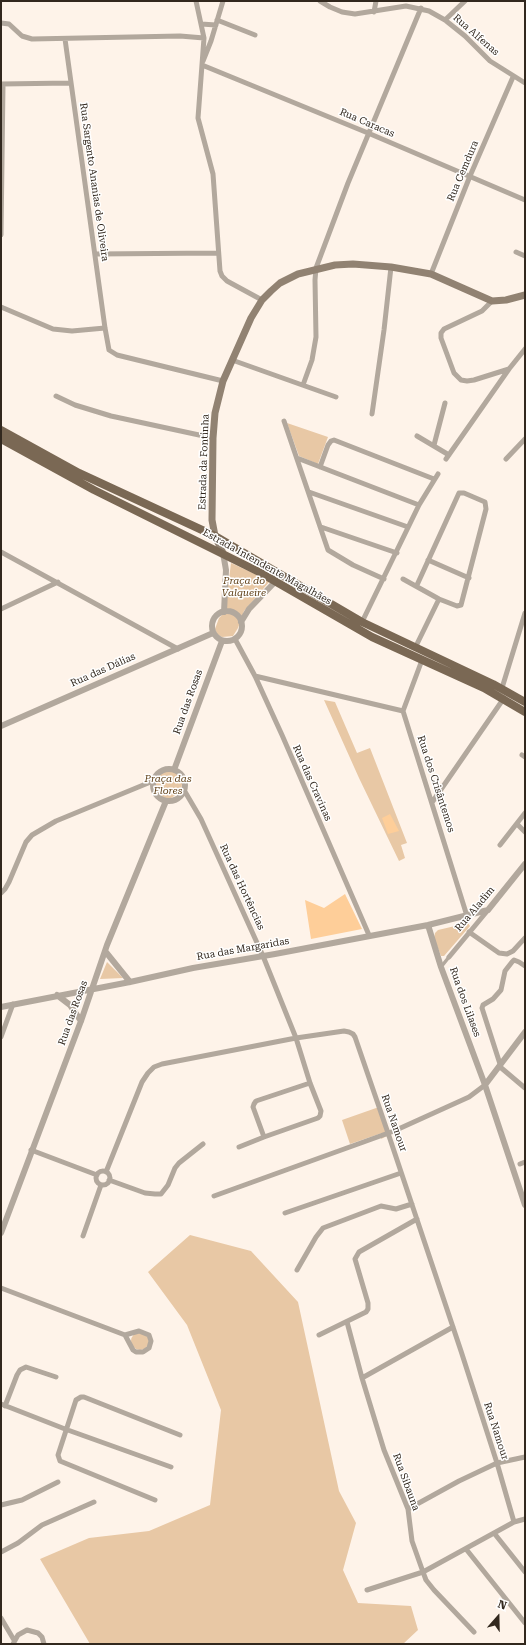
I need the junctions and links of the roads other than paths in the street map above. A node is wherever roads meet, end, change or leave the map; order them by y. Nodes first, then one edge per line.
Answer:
1 (196, 1) edge
2 (223, 1) edge
3 (320, 1) edge
4 (376, 1) edge
5 (465, 1) edge
6 (421, 8) junction
7 (374, 12) junction
8 (445, 20) junction
9 (1, 22) edge
10 (217, 22) junction
11 (201, 24) junction
12 (255, 34) dead end
13 (204, 38) junction
14 (65, 39) junction
15 (202, 63) junction
16 (513, 77) junction
17 (70, 83) junction
18 (2, 84) edge
19 (525, 84) edge
20 (368, 133) junction
21 (470, 176) junction
22 (525, 200) edge
23 (1, 235) edge
24 (516, 252) dead end
25 (217, 253) junction
26 (95, 254) junction
27 (525, 256) edge
28 (391, 267) junction
29 (316, 268) junction
30 (431, 274) junction
31 (525, 295) edge
32 (262, 300) junction
33 (492, 301) junction
34 (1, 307) edge
35 (105, 328) junction
36 (525, 349) edge
37 (232, 360) junction
38 (508, 369) junction
39 (223, 381) junction
40 (303, 385) junction
41 (56, 396) dead end
42 (336, 397) dead end
43 (445, 403) dead end
44 (372, 414) dead end
45 (284, 421) dead end
46 (1, 430) edge
47 (416, 436) dead end
48 (212, 438) junction
49 (1, 439) edge
50 (525, 439) edge
51 (434, 445) junction
52 (297, 458) junction
53 (506, 460) dead end
54 (320, 466) junction
55 (438, 474) dead end
56 (434, 479) junction
57 (309, 492) junction
58 (419, 505) junction
59 (321, 527) junction
60 (408, 527) junction
61 (215, 536) junction
62 (1, 552) edge
63 (224, 553) junction
64 (397, 553) junction
65 (428, 560) junction
66 (275, 570) junction
67 (469, 578) junction
68 (384, 579) junction
69 (403, 579) dead end
70 (275, 581) junction
71 (58, 582) junction
72 (416, 585) junction
73 (439, 599) junction
74 (1, 609) edge
75 (224, 612) junction
76 (525, 613) edge
77 (241, 622) junction
78 (362, 622) junction
79 (213, 633) junction
80 (235, 639) junction
81 (222, 641) junction
82 (415, 648) junction
83 (178, 649) junction
84 (422, 660) junction
85 (255, 676) junction
86 (502, 688) junction
87 (504, 698) junction
88 (525, 702) edge
89 (403, 711) junction
90 (525, 712) edge
91 (1, 726) edge
92 (174, 770) junction
93 (153, 781) junction
94 (184, 790) junction
95 (166, 801) junction
96 (432, 801) junction
97 (525, 813) edge
98 (516, 824) junction
99 (525, 832) edge
100 (500, 845) dead end
101 (525, 864) edge
102 (1, 893) edge
103 (488, 910) junction
104 (467, 916) junction
105 (428, 925) junction
106 (469, 932) junction
107 (369, 935) junction
108 (525, 938) edge
109 (105, 951) junction
110 (263, 956) junction
111 (449, 958) joint
112 (525, 966) edge
113 (441, 967) junction
114 (130, 982) junction
115 (92, 989) junction
116 (57, 995) junction
117 (13, 1004) junction
118 (1, 1007) edge
119 (81, 1021) junction
120 (525, 1032) edge
121 (1, 1037) edge
122 (296, 1038) junction
123 (499, 1065) junction
124 (310, 1083) junction
125 (485, 1085) junction
126 (525, 1088) edge
127 (388, 1133) junction
128 (264, 1137) junction
129 (203, 1144) dead end
130 (239, 1148) dead end
131 (31, 1150) junction
132 (106, 1172) junction
133 (401, 1172) junction
134 (97, 1174) junction
135 (109, 1180) junction
136 (101, 1185) junction
137 (214, 1196) dead end
138 (412, 1204) junction
139 (525, 1205) edge
140 (285, 1213) dead end
141 (417, 1219) junction
142 (1, 1233) edge
143 (83, 1236) dead end
144 (297, 1270) dead end
145 (1, 1288) edge
146 (347, 1322) junction
147 (453, 1326) junction
148 (125, 1335) junction
149 (319, 1335) dead end
150 (56, 1377) dead end
151 (362, 1378) junction
152 (3, 1405) edge
153 (65, 1429) junction
154 (180, 1435) dead end
155 (525, 1457) edge
156 (497, 1463) junction
157 (171, 1467) dead end
158 (58, 1482) dead end
159 (155, 1500) dead end
160 (94, 1502) dead end
161 (1, 1505) edge
162 (408, 1509) junction
163 (525, 1519) edge
164 (514, 1522) junction
165 (494, 1533) junction
166 (466, 1549) junction
167 (1, 1552) edge
168 (423, 1572) junction
169 (525, 1572) edge
170 (367, 1590) dead end
171 (1, 1618) edge
172 (525, 1622) edge
173 (474, 1632) dead end
174 (13, 1642) edge
175 (44, 1644) edge

1 - 11 street
2 - 10 street
3 - 7 street, Rua Alfenas
4 - 7 street
5 - 8 street
6 - 7 street, Rua Alfenas
6 - 8 street, Rua Alfenas
6 - 20 street
8 - 16 street, Rua Alfenas
9 - 14 street
10 - 11 street
10 - 12 street
10 - 15 street
11 - 13 street
13 - 14 street
13 - 15 street
14 - 17 street, Rua Sargento Ananias de Oliveira
15 - 20 street, Rua Caracas
15 - 25 street
16 - 19 street, Rua Alfenas
16 - 21 street, Rua Cemdura
17 - 18 street
17 - 26 street, Rua Sargento Ananias de Oliveira
18 - 23 street
20 - 21 street, Rua Caracas
20 - 29 street
21 - 22 street, Rua Caracas
21 - 30 street, Rua Cemdura
24 - 27 street
25 - 26 street
25 - 32 street
26 - 35 street, Rua Sargento Ananias de Oliveira
28 - 29 main road, Estrada da Fontinha
28 - 30 main road, Estrada da Fontinha
28 - 44 street
29 - 32 main road, Estrada da Fontinha
29 - 40 street
30 - 33 main road, Estrada da Fontinha
31 - 33 main road
32 - 37 main road, Estrada da Fontinha
33 - 38 street
34 - 35 street
35 - 39 street, Rua Sargento Ananias de Oliveira
36 - 38 street
37 - 39 main road, Estrada da Fontinha
37 - 40 street
38 - 51 street
39 - 48 main road, Estrada da Fontinha
40 - 42 street
41 - 48 street
43 - 51 street
45 - 52 street
46 - 61 main road, Estrada Intendente Magalhães
47 - 51 street
48 - 61 main road, Estrada da Fontinha
49 - 63 main road, Estrada Intendente Magalhães
50 - 53 street
52 - 54 street
52 - 57 street
54 - 56 street
54 - 58 street
55 - 56 street
56 - 58 street
57 - 59 street
57 - 60 street
58 - 60 street
59 - 64 street
59 - 68 street
60 - 64 street
61 - 63 main road, Estrada da Fontinha
61 - 66 main road, Estrada Intendente Magalhães
62 - 71 street
63 - 70 main road, Estrada Intendente Magalhães
63 - 75 street
64 - 68 street
65 - 67 street
65 - 67 street
65 - 72 street
66 - 70 street
66 - 78 main road, Estrada Intendente Magalhães
67 - 73 street
68 - 78 street
69 - 72 street
70 - 77 street
70 - 84 main road, Estrada Intendente Magalhães
71 - 74 street
71 - 83 street
72 - 73 street
73 - 82 street
75 - 77 street
75 - 79 street
76 - 86 street
77 - 80 street
78 - 82 main road, Estrada Intendente Magalhães
79 - 81 street
79 - 83 street, Rua das Dálias
80 - 81 street
80 - 85 street, Rua das Cravinas
81 - 92 street, Rua das Rosas
82 - 86 main road, Estrada Intendente Magalhães
83 - 91 street, Rua das Dálias
84 - 87 main road, Estrada Intendente Magalhães
84 - 89 street
85 - 89 street
85 - 107 street, Rua das Cravinas
86 - 88 main road, Estrada Intendente Magalhães
87 - 90 main road, Estrada Intendente Magalhães
87 - 96 street
89 - 96 street, Rua dos Crisântemos
92 - 93 street
92 - 94 street
93 - 95 street
93 - 102 street
94 - 95 street
94 - 110 street, Rua das Hortências
95 - 109 street, Rua das Rosas
96 - 104 street, Rua dos Crisântemos
97 - 98 street
98 - 99 street
98 - 100 street
101 - 103 street, Rua Aladim
103 - 104 street, Rua das Margaridas
103 - 106 street, Rua Aladim
104 - 105 street, Rua das Margaridas
105 - 107 street, Rua das Margaridas
105 - 113 street, Rua dos Lilases
106 - 108 street
106 - 111 street, Rua Aladim
107 - 110 street, Rua das Margaridas
109 - 114 street
109 - 115 street, Rua das Rosas
110 - 114 street, Rua das Margaridas
110 - 122 street, Rua das Hortências
111 - 113 street, Rua Aladim
112 - 123 street
113 - 125 street, Rua dos Lilases
114 - 115 street, Rua das Margaridas
115 - 116 street, Rua das Margaridas
115 - 119 street, Rua das Rosas
116 - 117 street, Rua das Margaridas
116 - 119 street
117 - 118 street, Rua das Margaridas
117 - 121 street
119 - 131 street, Rua das Rosas
120 - 123 street
122 - 124 street, Rua das Hortências
122 - 127 street, Rua Namour
122 - 132 street, Rua Namour
123 - 125 street
123 - 126 street
124 - 128 street, Rua das Hortências
124 - 128 street
125 - 127 street
125 - 139 street, Rua dos Lilases
127 - 133 street, Rua Namour
127 - 137 street
128 - 130 street
129 - 135 street
131 - 134 street
131 - 142 street, Rua das Rosas
132 - 134 street
132 - 135 street
133 - 138 street, Rua Namour
133 - 140 street
134 - 136 street
135 - 136 street
136 - 143 street
138 - 141 street, Rua Namour
138 - 144 street
141 - 146 street
141 - 147 street, Rua Namour
145 - 148 street
146 - 149 street
146 - 151 street, Rua Sibauna
147 - 151 street
147 - 156 street, Rua Namour
148 - 148 street
150 - 152 street
151 - 162 street, Rua Sibauna
152 - 153 street
153 - 154 street
153 - 157 street
153 - 159 street
155 - 156 street
156 - 162 street
156 - 164 street, Rua Namour
158 - 161 street
160 - 167 street
162 - 168 street, Rua Sibauna
163 - 164 street
164 - 165 street
165 - 166 street
165 - 169 street
166 - 168 street
166 - 172 street
168 - 170 street
168 - 173 street, Rua Sibauna
171 - 174 street
174 - 175 street

